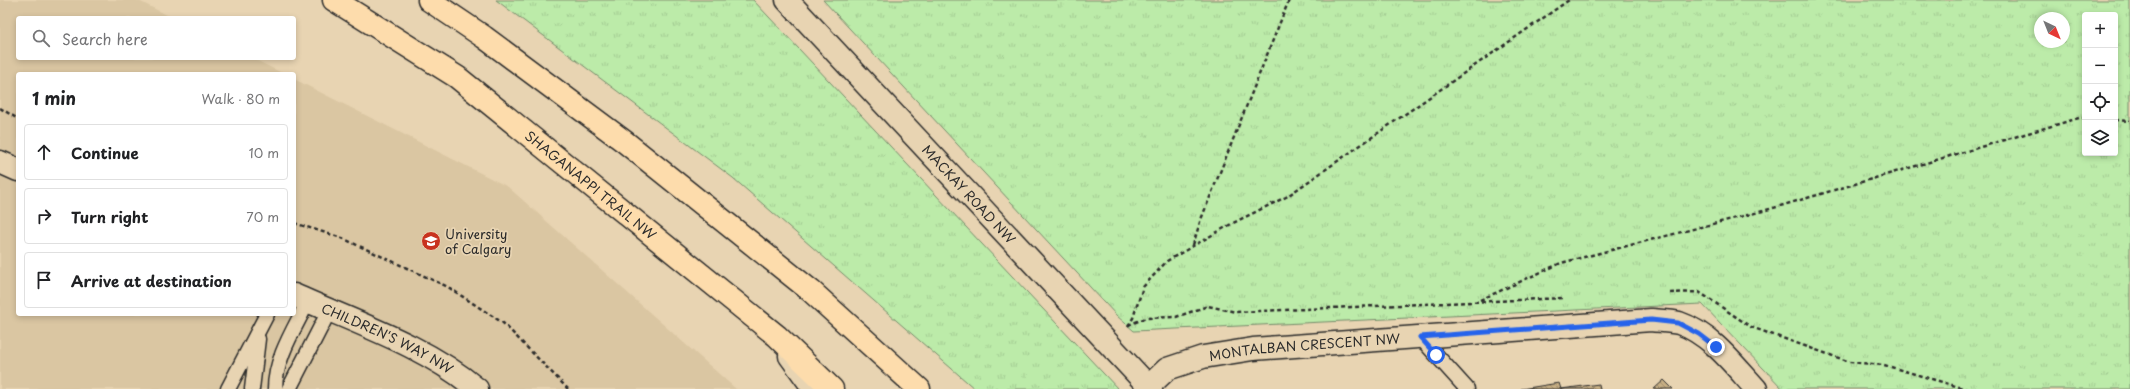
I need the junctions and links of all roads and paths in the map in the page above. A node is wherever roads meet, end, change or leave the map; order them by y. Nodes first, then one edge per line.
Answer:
1 (334, 0) edge
2 (429, 0) edge
3 (787, 0) edge
4 (1289, 0) edge
5 (1569, 0) edge
6 (0, 108) edge
7 (16, 117) edge
8 (2082, 118) edge
9 (2118, 120) edge
10 (2130, 121) edge
11 (0, 162) edge
12 (16, 169) edge
13 (296, 224) edge
14 (1193, 246) junction
15 (301, 298) edge
16 (1477, 301) dead end
17 (329, 311) junction
18 (296, 315) edge
19 (266, 316) edge
20 (296, 316) edge
21 (1128, 326) dead end
22 (258, 330) junction
23 (777, 336) junction
24 (1420, 337) junction
25 (1150, 388) edge
26 (228, 389) edge
27 (252, 389) edge
28 (276, 389) edge
29 (289, 389) edge
30 (477, 389) edge
31 (568, 389) edge
32 (814, 389) edge
33 (832, 389) edge
34 (919, 389) edge
35 (1467, 389) edge
36 (1756, 389) edge

1 - 23 main road, SHAGANAPPI TRAIL NW
2 - 34 main road
3 - 25 street, MACKAY ROAD NW
4 - 14 path
5 - 14 path
6 - 7 path
8 - 16 path
9 - 10 path
11 - 12 street
13 - 31 path
14 - 21 path
15 - 17 street, CHILDREN'S WAY NW
15 - 18 lane
17 - 29 lane
17 - 30 street, CHILDREN'S WAY NW
19 - 22 lane
20 - 28 lane
22 - 26 lane
22 - 27 lane
23 - 32 street
23 - 33 main road, SHAGANAPPI TRAIL NW
24 - 25 street, MONTALBAN CRESCENT NW
24 - 35 lane
24 - 36 street, MONTALBAN CRESCENT NW

